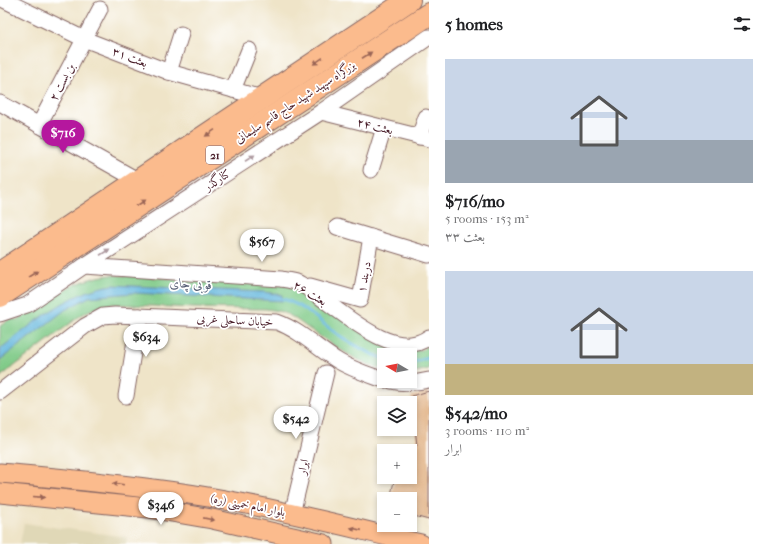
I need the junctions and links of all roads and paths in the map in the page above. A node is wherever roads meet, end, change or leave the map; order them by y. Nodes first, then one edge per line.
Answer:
1 (4, 0) edge
2 (409, 0) edge
3 (100, 9) dead end
4 (429, 14) edge
5 (181, 34) dead end
6 (429, 37) edge
7 (84, 39) junction
8 (249, 50) dead end
9 (169, 72) junction
10 (234, 90) junction
11 (262, 98) junction
12 (0, 103) edge
13 (321, 112) junction
14 (426, 117) dead end
15 (39, 125) junction
16 (384, 128) junction
17 (424, 138) edge
18 (371, 170) dead end
19 (139, 180) junction
20 (337, 227) dead end
21 (371, 237) junction
22 (429, 255) edge
23 (84, 266) junction
24 (0, 273) edge
25 (298, 283) junction
26 (0, 296) edge
27 (0, 314) edge
28 (139, 316) junction
29 (429, 337) edge
30 (326, 373) dead end
31 (377, 377) edge
32 (429, 380) edge
33 (417, 382) edge
34 (0, 392) edge
35 (126, 396) dead end
36 (0, 473) edge
37 (0, 493) edge
38 (292, 514) junction
39 (324, 544) edge
40 (421, 544) edge

1 - 7 street, بعثت ۳۱
2 -> 11 highway, بزرگراه سپهبد شهید حاج قاسم سلیمانی / 21
3 - 7 street, بن بست ۲
26 -> 4 highway, بزرگراه سپهبد شهید حاج قاسم سلیمانی / 21
5 - 9 street
6 - 13 street, کنارگذر / 21
7 - 9 street, بعثت ۳۱
7 - 15 street, بن بست ۲
8 - 10 street
9 - 10 street, بعثت ۳۱
10 - 11 street, بعثت ۳۱
11 -> 19 highway, بزرگراه سپهبد شهید حاج قاسم سلیمانی / 21
12 - 15 street
13 - 16 street, بعثت ۲۴
23 -> 13 street, کنارگذر / 21
14 - 17 street
15 - 19 street
16 - 17 street, بعثت ۲۴
16 - 18 street
19 - 24 highway, بزرگراه سپهبد شهید حاج قاسم سلیمانی / 21
20 - 21 street
21 - 22 street
21 - 25 street, دربند ۱
23 - 25 street, بعثت ۲۶
23 - 27 street, کنارگذر / 21
25 - 29 street, بعثت ۲۶
28 - 31 street, خیابان ساحلی غربی
28 - 34 street, خیابان ساحلی غربی
28 - 35 street
30 - 38 street, ابرار
32 - 33 street
38 -> 36 main road, بلوار امام خمینی (ره)
37 -> 39 main road, بلوار امام خمینی (ره)
40 -> 38 main road, بلوار امام خمینی (ره)

